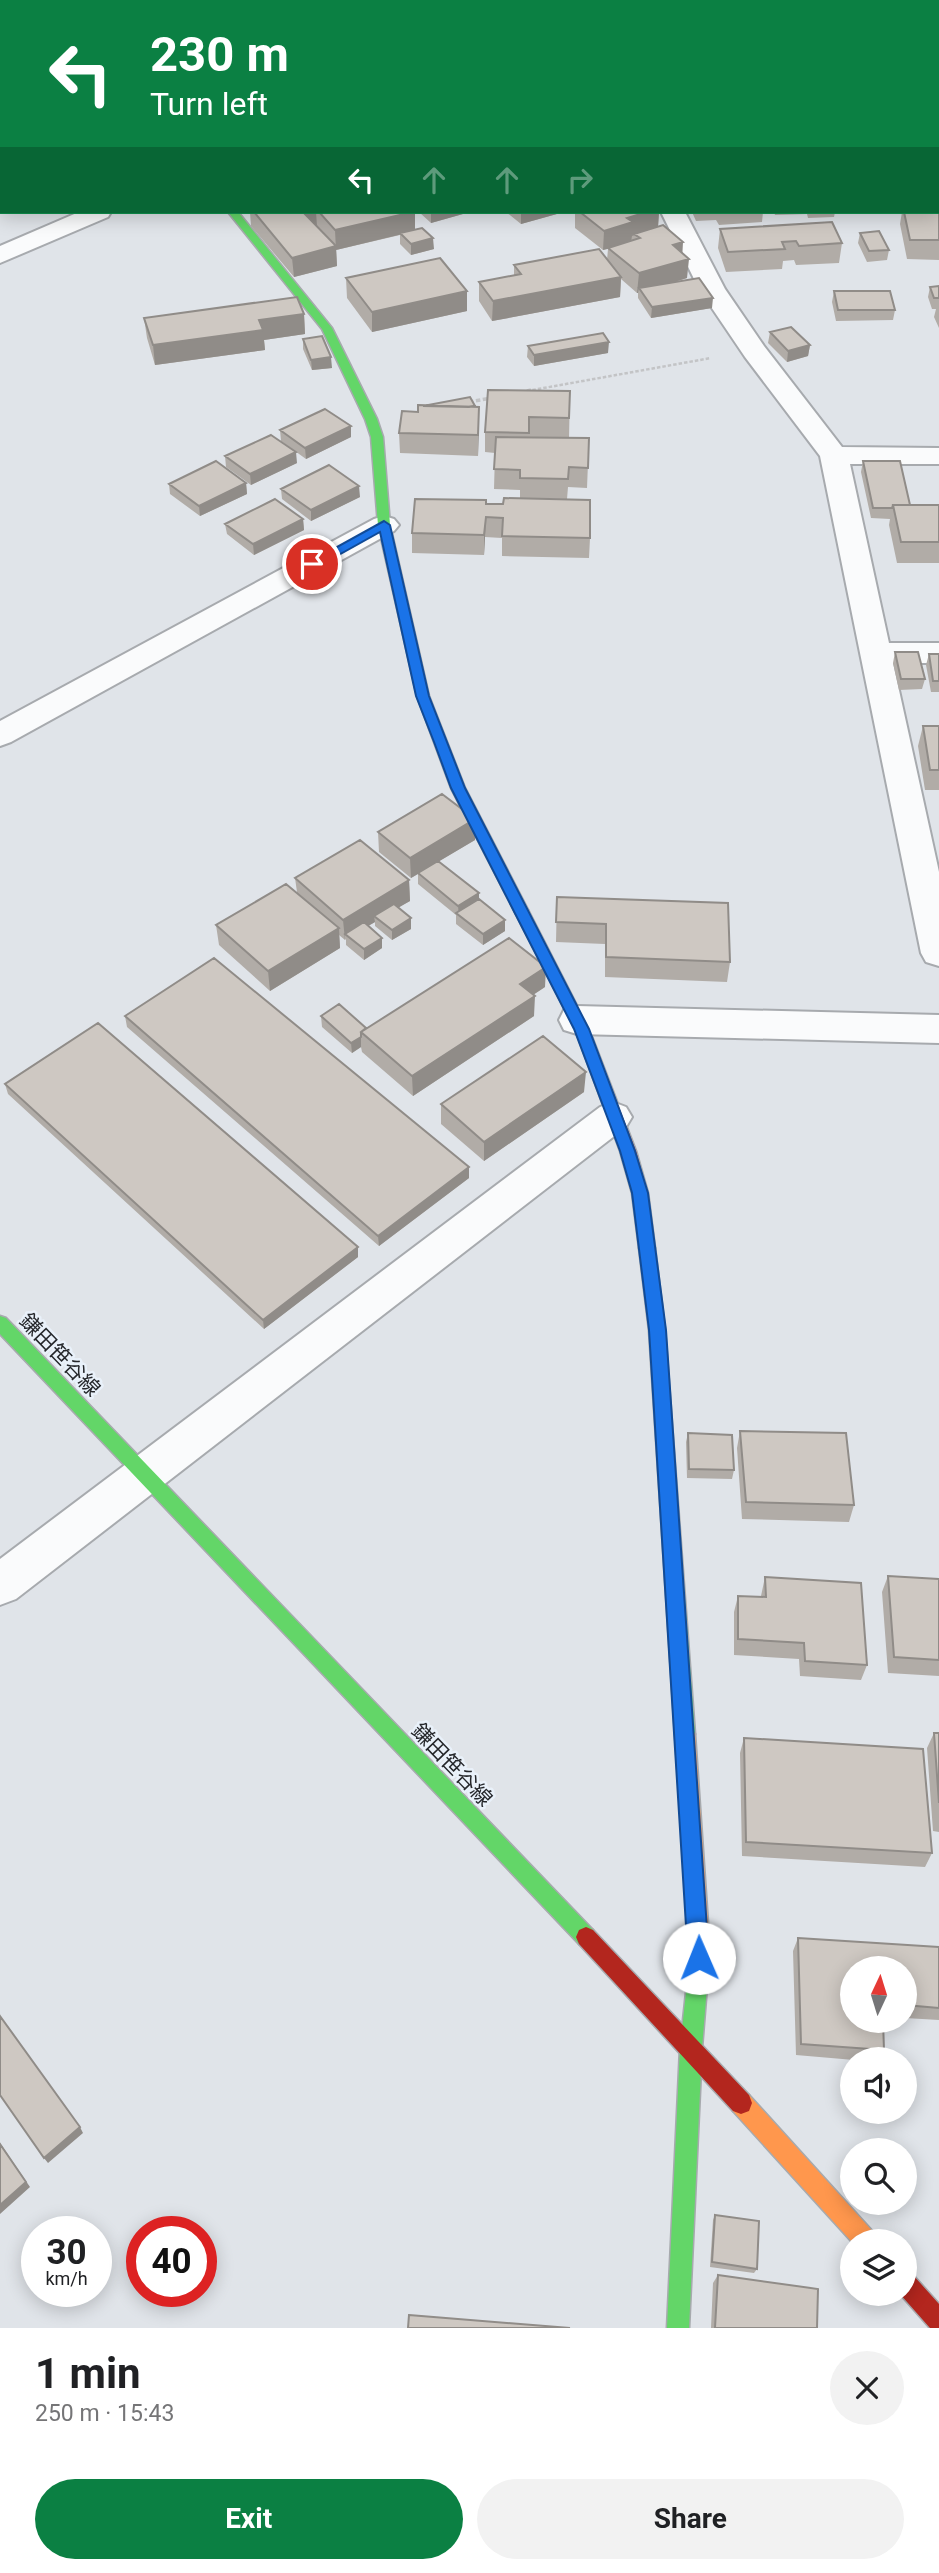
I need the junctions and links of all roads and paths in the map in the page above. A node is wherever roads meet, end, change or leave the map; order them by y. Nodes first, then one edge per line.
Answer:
1 (94, 214) edge
2 (235, 214) edge
3 (674, 214) edge
4 (0, 254) edge
5 (754, 351) junction
6 (521, 392) edge
7 (494, 397) edge
8 (467, 402) edge
9 (834, 456) junction
10 (939, 456) edge
11 (393, 515) junction
12 (876, 653) junction
13 (939, 653) edge
14 (0, 736) edge
15 (939, 953) edge
16 (577, 1020) junction
17 (939, 1029) edge
18 (613, 1117) junction
19 (0, 1323) edge
20 (146, 1474) junction
21 (0, 1585) edge
22 (691, 2048) junction
23 (855, 2229) edge
24 (917, 2296) edge
25 (939, 2321) edge
26 (678, 2328) edge

1 - 4 street
2 - 11 street
3 - 5 street
5 - 6 path
5 - 9 street
7 - 8 path
9 - 10 street
9 - 12 street
11 - 14 street
11 - 16 street
12 - 13 street
12 - 15 street
16 - 17 street
16 - 18 street
18 - 20 street
18 - 22 street
19 - 20 street, 鎌田笹谷線
20 - 21 street
20 - 22 street, 鎌田笹谷線
22 - 23 street, 鎌田笹谷線
22 - 26 street
24 - 25 street

